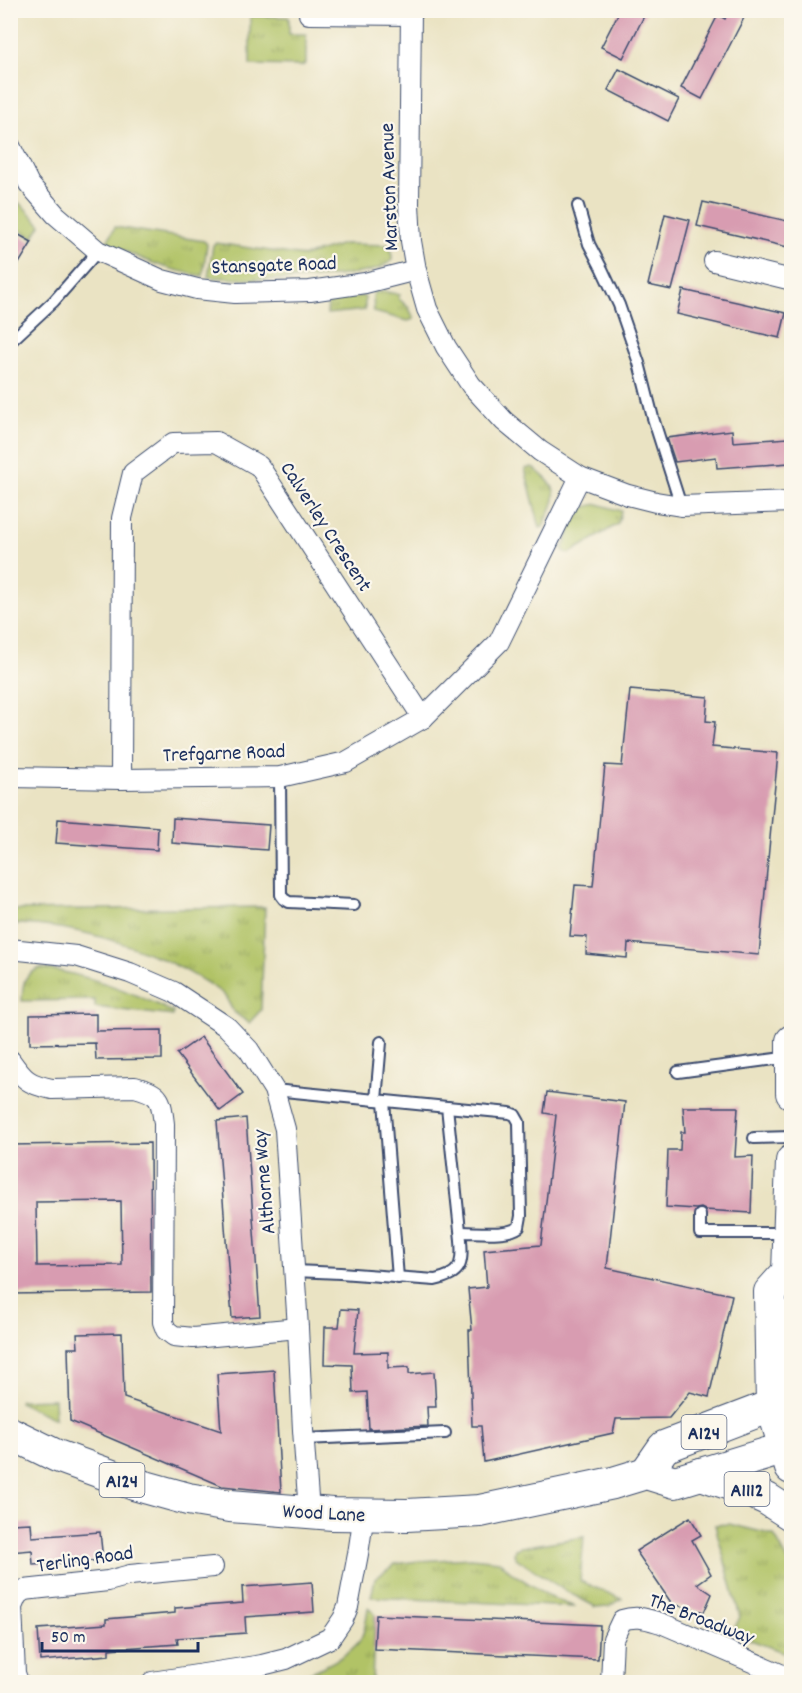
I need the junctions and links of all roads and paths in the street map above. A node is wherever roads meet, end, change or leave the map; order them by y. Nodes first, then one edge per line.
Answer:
1 (411, 13) edge
2 (309, 14) dead end
3 (13, 157) edge
4 (578, 206) dead end
5 (98, 251) junction
6 (714, 261) dead end
7 (416, 270) junction
8 (792, 280) edge
9 (10, 342) edge
10 (580, 477) junction
11 (792, 502) edge
12 (681, 506) junction
13 (423, 718) junction
14 (10, 777) edge
15 (280, 777) junction
16 (121, 779) junction
17 (354, 905) dead end
18 (10, 949) edge
19 (381, 1042) dead end
20 (791, 1047) edge
21 (10, 1060) edge
22 (678, 1072) dead end
23 (274, 1090) junction
24 (792, 1093) edge
25 (380, 1100) junction
26 (447, 1107) junction
27 (792, 1137) edge
28 (754, 1138) dead end
29 (792, 1161) edge
30 (700, 1215) dead end
31 (461, 1232) junction
32 (789, 1233) junction
33 (295, 1271) junction
34 (790, 1274) edge
35 (398, 1278) junction
36 (298, 1328) junction
37 (782, 1401) edge
38 (10, 1433) edge
39 (445, 1434) dead end
40 (303, 1439) junction
41 (789, 1455) edge
42 (646, 1473) junction
43 (701, 1474) junction
44 (309, 1512) junction
45 (364, 1514) junction
46 (792, 1515) edge
47 (213, 1567) dead end
48 (792, 1679) edge
49 (18, 1683) edge
50 (152, 1683) edge
51 (611, 1683) edge

1 - 2 street
1 - 7 street, Marston Avenue
3 - 5 street, Stansgate Road
4 - 12 lane
5 - 7 street, Stansgate Road
5 - 9 lane
6 - 8 street
7 - 10 street, Marston Avenue
10 - 12 street, Marston Avenue
10 - 13 street, Trefgarne Road
11 - 12 street, Marston Avenue
13 - 15 street, Trefgarne Road
13 - 16 street, Calverley Crescent
14 - 16 street, Trefgarne Road
15 - 16 street, Trefgarne Road
15 - 17 lane
18 - 23 street, Althorne Way
19 - 25 lane
20 - 22 lane
20 - 24 main road
21 - 36 street
23 - 25 lane
23 - 33 street, Althorne Way
25 - 26 lane
25 - 35 lane
26 - 31 lane
26 - 31 lane
27 - 28 lane
29 - 32 main road
30 - 32 lane
31 - 35 lane
32 - 34 main road
33 - 35 lane
33 - 36 street, Althorne Way
34 - 37 main road
36 - 40 street, Althorne Way
37 - 41 main road
37 - 42 main road, A124
38 - 44 main road, Wood Lane / A124
39 - 40 lane
40 - 44 street, Althorne Way
41 - 43 main road, A124
42 - 43 main road, A124
42 - 45 main road, Wood Lane / A124
43 - 46 main road, A1112
44 - 45 main road, Wood Lane / A124
45 - 50 street
47 - 49 street, Terling Road
48 - 51 street, The Broadway

